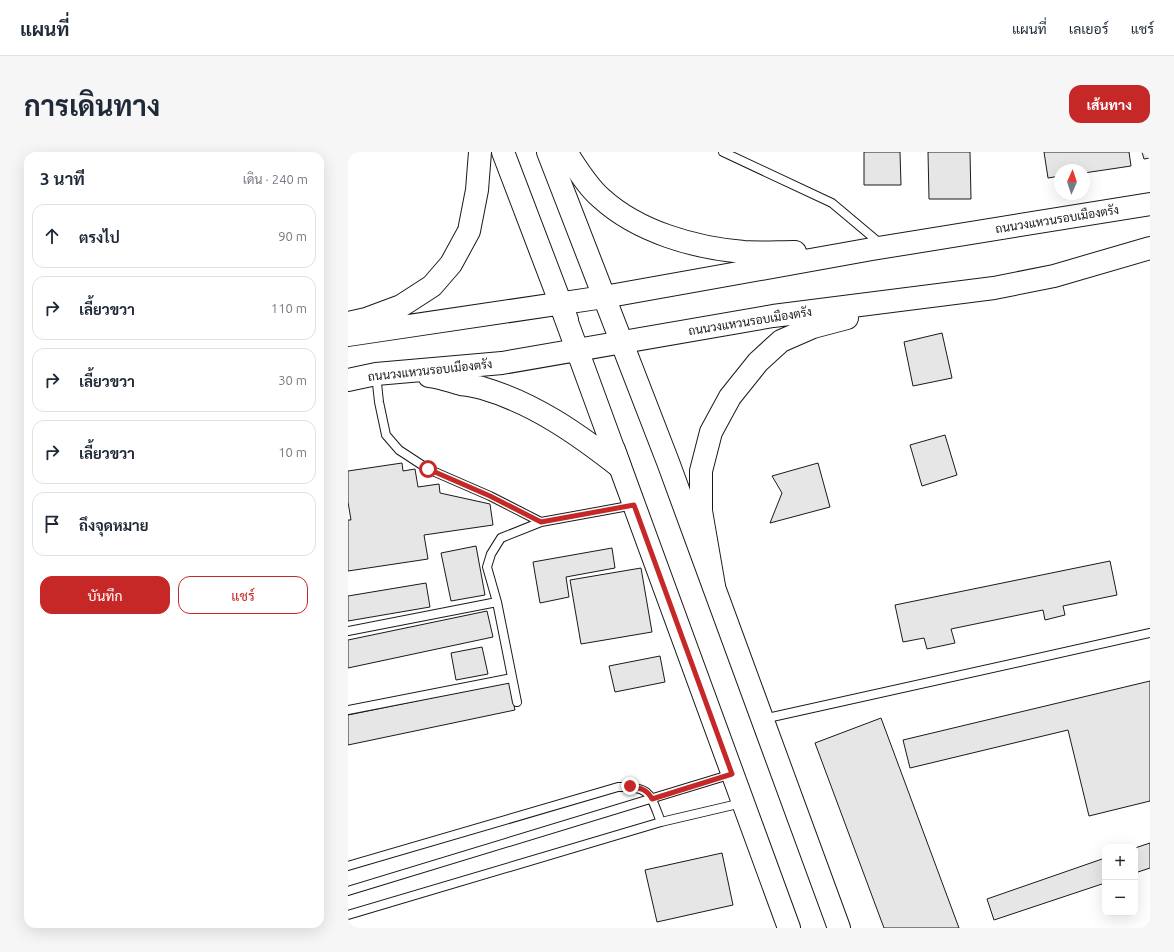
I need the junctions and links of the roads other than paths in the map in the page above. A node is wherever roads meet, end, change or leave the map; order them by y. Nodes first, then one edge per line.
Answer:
1 (480, 152) edge
2 (503, 152) edge
3 (548, 152) edge
4 (566, 152) edge
5 (723, 152) edge
6 (1150, 204) edge
7 (878, 248) junction
8 (1150, 248) edge
9 (604, 297) junction
10 (925, 297) junction
11 (560, 303) junction
12 (348, 323) edge
13 (348, 335) edge
14 (623, 342) junction
15 (577, 350) junction
16 (385, 373) junction
17 (348, 380) edge
18 (620, 467) junction
19 (634, 505) junction
20 (541, 522) junction
21 (714, 586) junction
22 (497, 602) junction
23 (348, 631) edge
24 (1150, 633) edge
25 (512, 678) junction
26 (517, 702) dead end
27 (348, 710) edge
28 (762, 719) junction
29 (732, 774) junction
30 (652, 799) junction
31 (743, 803) junction
32 (661, 822) junction
33 (348, 866) edge
34 (348, 891) edge
35 (348, 916) edge
36 (789, 928) edge
37 (839, 928) edge

1 - 12 main road
2 - 11 main road
3 - 9 main road
4 - 7 main road
5 - 7 lane
6 - 7 main road, ถนนวงแหวนรอบเมืองตรัง
7 - 9 main road, ถนนวงแหวนรอบเมืองตรัง
8 - 10 main road, ถนนวงแหวนรอบเมืองตรัง
9 - 11 main road, ถนนวงแหวนรอบเมืองตรัง
9 - 14 main road
10 - 14 main road, ถนนวงแหวนรอบเมืองตรัง
10 - 21 main road
11 - 13 main road, ถนนวงแหวนรอบเมืองตรัง
11 - 15 main road
14 - 15 main road, ถนนวงแหวนรอบเมืองตรัง
14 - 21 main road
15 - 16 main road, ถนนวงแหวนรอบเมืองตรัง
15 - 18 main road
16 - 17 main road, ถนนวงแหวนรอบเมืองตรัง
16 - 18 main road
16 - 20 lane
18 - 19 main road
19 - 20 lane
19 - 29 main road
20 - 22 lane
21 - 28 main road
22 - 23 lane
22 - 25 lane
24 - 28 lane
25 - 26 lane
25 - 27 lane
28 - 37 main road
29 - 30 lane
29 - 31 main road
30 - 32 lane
30 - 33 lane
30 - 34 lane
31 - 32 lane
31 - 36 main road
32 - 35 lane

